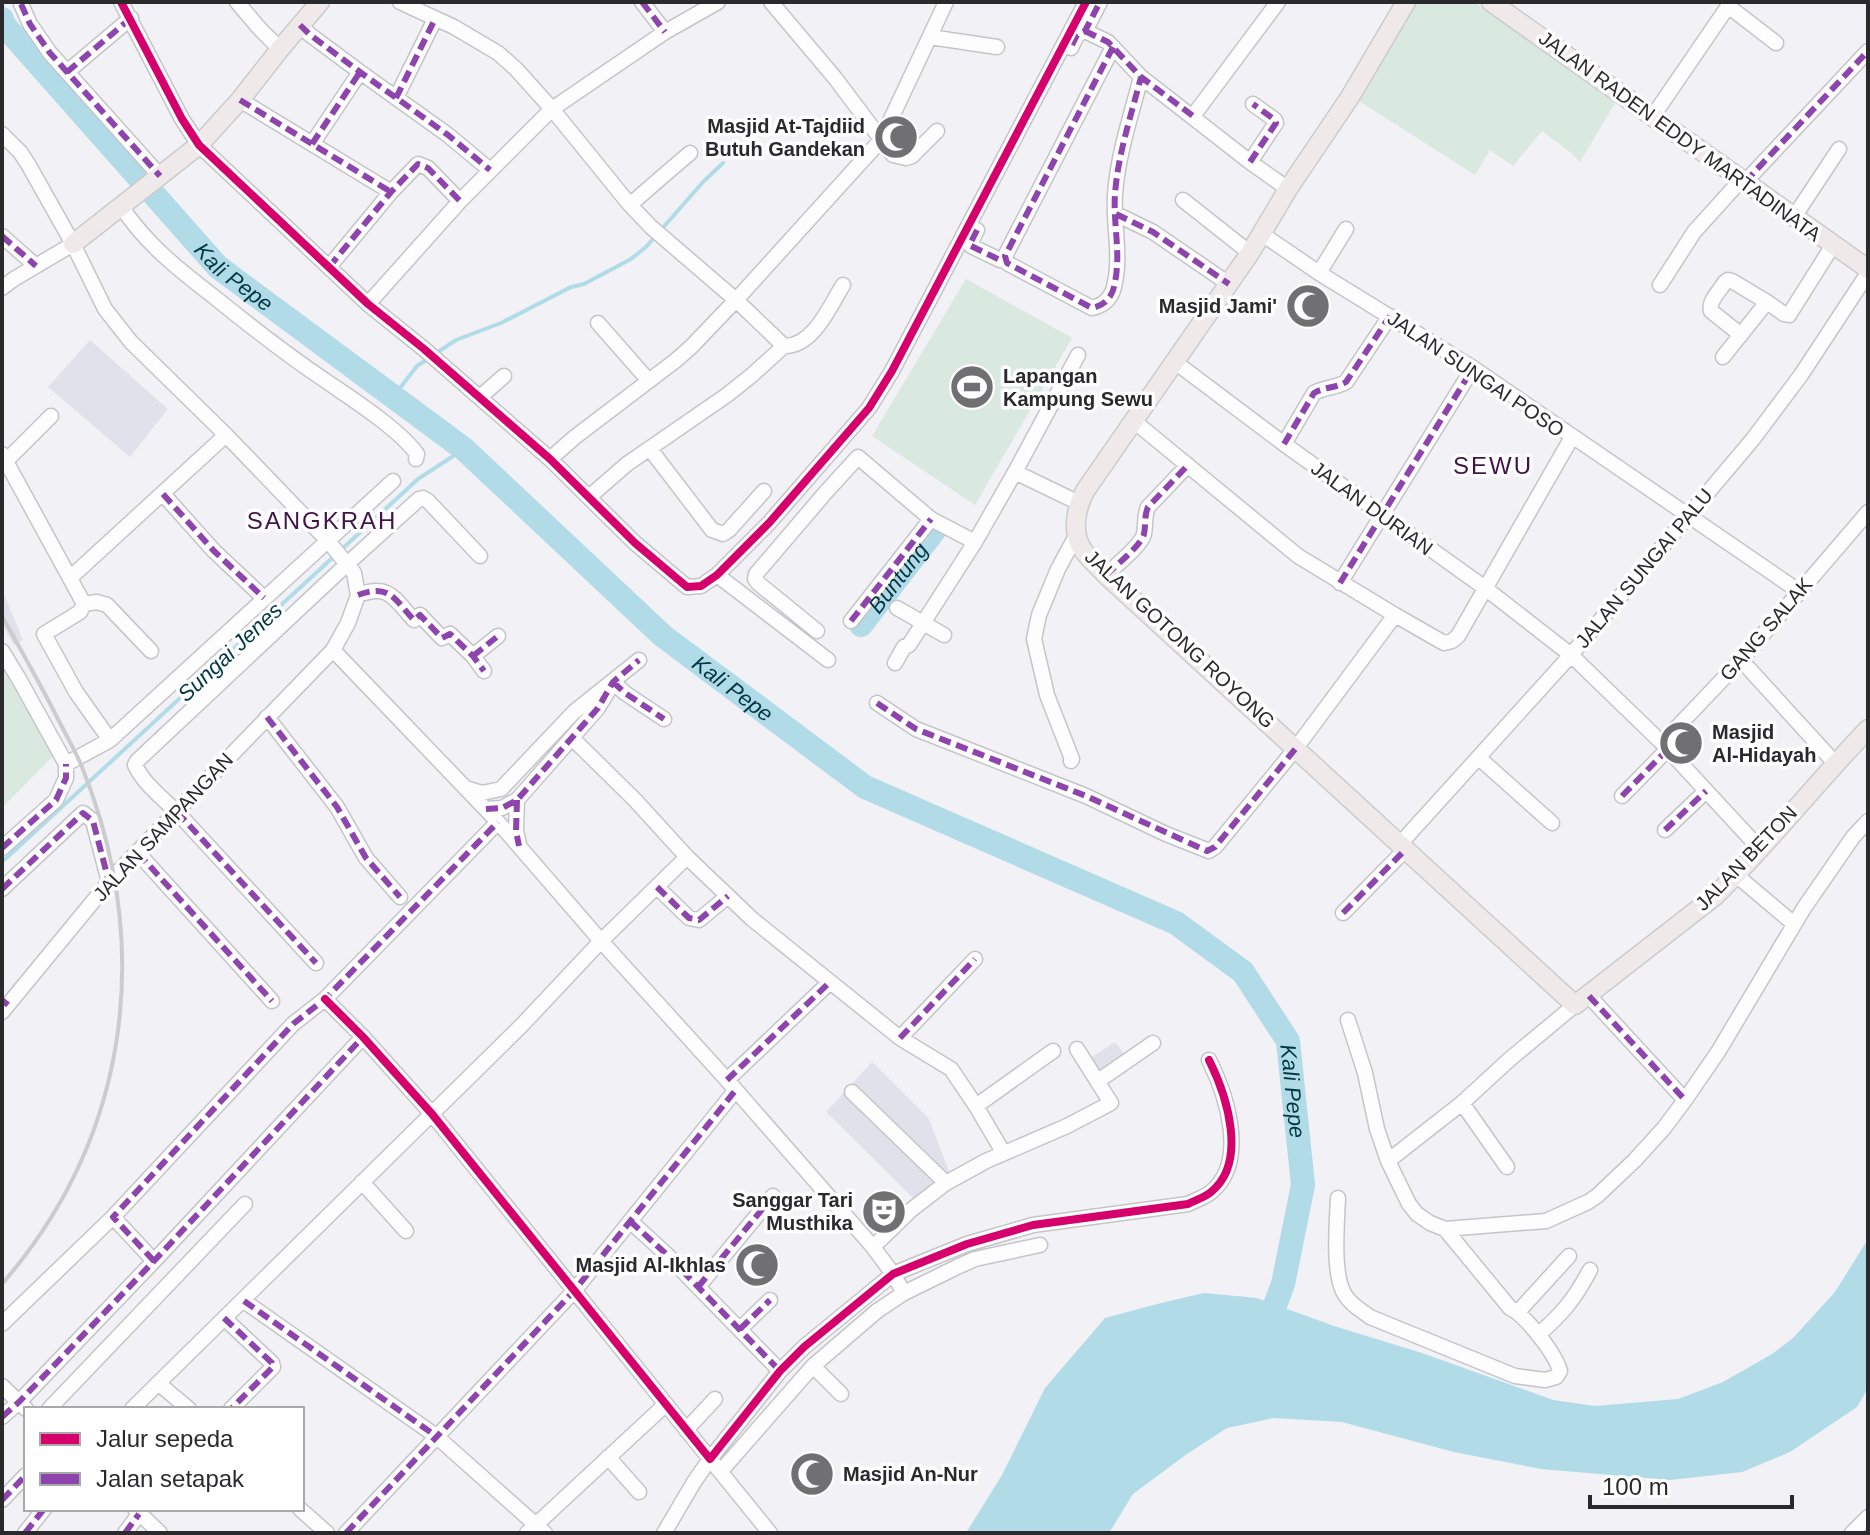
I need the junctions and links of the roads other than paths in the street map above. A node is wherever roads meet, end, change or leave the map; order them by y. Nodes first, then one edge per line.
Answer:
1 (121, 2) edge
2 (237, 2) edge
3 (320, 2) edge
4 (400, 2) edge
5 (642, 2) edge
6 (718, 2) edge
7 (771, 2) edge
8 (946, 2) edge
9 (1086, 2) edge
10 (1100, 2) edge
11 (1278, 2) edge
12 (1406, 2) edge
13 (1491, 2) edge
14 (21, 4) dead end
15 (1730, 4) edge
16 (131, 18) junction
17 (435, 19) junction
18 (300, 25) junction
19 (1085, 31) junction
20 (665, 32) junction
21 (930, 37) junction
22 (1776, 43) dead end
23 (997, 47) dead end
24 (1113, 47) junction
25 (280, 49) junction
26 (1868, 51) edge
27 (67, 72) junction
28 (360, 72) junction
29 (1141, 77) junction
30 (396, 98) junction
31 (240, 100) junction
32 (1253, 104) dead end
33 (552, 109) junction
34 (1193, 116) junction
35 (1653, 116) junction
36 (937, 131) dead end
37 (2, 134) edge
38 (881, 140) junction
39 (312, 144) junction
40 (199, 145) junction
41 (1839, 149) dead end
42 (690, 153) dead end
43 (1250, 162) junction
44 (490, 170) junction
45 (157, 178) junction
46 (1743, 181) junction
47 (1288, 189) junction
48 (391, 192) junction
49 (1183, 200) dead end
50 (460, 201) junction
51 (124, 204) junction
52 (630, 205) junction
53 (1116, 214) junction
54 (1794, 217) junction
55 (1346, 229) dead end
56 (1262, 234) junction
57 (2, 236) edge
58 (73, 244) junction
59 (1833, 245) junction
60 (1250, 253) junction
61 (1005, 260) junction
62 (36, 266) junction
63 (329, 267) junction
64 (1868, 271) edge
65 (1319, 273) junction
66 (1229, 284) junction
67 (843, 285) dead end
68 (1660, 285) dead end
69 (2, 288) edge
70 (736, 300) junction
71 (1767, 302) junction
72 (368, 304) junction
73 (1390, 316) junction
74 (598, 323) dead end
75 (1741, 335) junction
76 (784, 346) junction
77 (1078, 355) dead end
78 (1723, 357) dead end
79 (1175, 362) junction
80 (1473, 368) junction
81 (504, 376) dead end
82 (649, 381) junction
83 (480, 397) junction
84 (51, 416) dead end
85 (1135, 422) junction
86 (226, 435) junction
87 (1572, 437) junction
88 (1284, 444) junction
89 (650, 449) junction
90 (416, 459) dead end
91 (550, 459) junction
92 (1188, 465) junction
93 (5, 466) edge
94 (1015, 472) junction
95 (393, 481) dead end
96 (764, 491) dead end
97 (163, 494) junction
98 (589, 497) junction
99 (1079, 503) junction
100 (1868, 512) edge
101 (1690, 515) junction
102 (1383, 516) junction
103 (931, 519) junction
104 (1077, 534) junction
105 (328, 542) junction
106 (975, 542) junction
107 (480, 556) dead end
108 (345, 562) junction
109 (717, 575) junction
110 (1106, 575) junction
111 (70, 578) junction
112 (1340, 583) junction
113 (1485, 588) junction
114 (1800, 592) junction
115 (358, 595) junction
116 (264, 598) junction
117 (84, 604) junction
118 (897, 608) dead end
119 (1395, 615) junction
120 (851, 621) dead end
121 (923, 622) junction
122 (817, 631) dead end
123 (944, 635) dead end
124 (498, 636) dead end
125 (333, 650) junction
126 (2, 651) edge
127 (151, 651) dead end
128 (1571, 655) junction
129 (473, 656) junction
130 (639, 660) dead end
131 (828, 660) dead end
132 (1741, 660) junction
133 (895, 663) dead end
134 (484, 671) dead end
135 (613, 682) junction
136 (877, 703) dead end
137 (267, 717) junction
138 (664, 719) dead end
139 (1868, 729) edge
140 (572, 738) junction
141 (110, 740) junction
142 (1664, 747) junction
143 (1296, 748) junction
144 (1479, 758) junction
145 (1071, 761) dead end
146 (1835, 763) junction
147 (66, 764) junction
148 (465, 788) junction
149 (1706, 791) junction
150 (1622, 796) dead end
151 (517, 800) junction
152 (486, 809) junction
153 (177, 812) junction
154 (1868, 821) edge
155 (498, 822) junction
156 (1552, 823) dead end
157 (1665, 830) dead end
158 (519, 846) junction
159 (1402, 847) junction
160 (2, 848) edge
161 (1760, 849) junction
162 (138, 853) junction
163 (687, 857) junction
164 (1736, 875) junction
165 (109, 882) junction
166 (657, 887) junction
167 (2, 889) edge
168 (728, 896) junction
169 (400, 897) dead end
170 (1343, 913) dead end
171 (1794, 924) junction
172 (601, 941) junction
173 (975, 959) dead end
174 (316, 963) dead end
175 (829, 983) junction
176 (325, 999) junction
177 (1582, 1000) junction
178 (272, 1001) dead end
179 (4, 1006) edge
180 (1348, 1020) dead end
181 (363, 1037) junction
182 (900, 1038) junction
183 (1153, 1043) dead end
184 (1077, 1049) dead end
185 (1053, 1051) dead end
186 (1209, 1060) dead end
187 (1098, 1081) junction
188 (731, 1086) junction
189 (852, 1092) dead end
190 (1685, 1100) junction
191 (1462, 1103) junction
192 (976, 1106) junction
193 (432, 1114) junction
194 (1003, 1152) junction
195 (1388, 1161) junction
196 (1507, 1167) dead end
197 (362, 1182) junction
198 (946, 1183) junction
199 (773, 1196) dead end
200 (1338, 1198) dead end
201 (245, 1204) dead end
202 (113, 1217) junction
203 (630, 1221) junction
204 (1445, 1229) junction
205 (406, 1231) dead end
206 (1040, 1245) dead end
207 (873, 1247) junction
208 (1569, 1256) dead end
209 (154, 1261) junction
210 (1590, 1270) dead end
211 (893, 1274) junction
212 (698, 1287) junction
213 (574, 1291) junction
214 (904, 1293) junction
215 (770, 1300) dead end
216 (244, 1301) junction
217 (1518, 1312) junction
218 (224, 1318) junction
219 (2, 1324) edge
220 (740, 1329) junction
221 (1538, 1335) junction
222 (813, 1366) junction
223 (780, 1371) junction
224 (158, 1383) junction
225 (2, 1386) edge
226 (841, 1394) dead end
227 (715, 1399) dead end
228 (665, 1405) junction
229 (23, 1406) edge
230 (51, 1407) edge
231 (134, 1407) edge
232 (187, 1407) edge
233 (233, 1407) edge
234 (2, 1417) edge
235 (686, 1430) junction
236 (436, 1436) junction
237 (608, 1457) junction
238 (710, 1459) junction
239 (721, 1471) junction
240 (24, 1477) edge
241 (639, 1492) dead end
242 (2, 1500) edge
243 (42, 1511) edge
244 (136, 1511) edge
245 (137, 1511) edge
246 (302, 1511) edge
247 (1868, 1517) edge
248 (536, 1530) edge
249 (25, 1533) edge
250 (125, 1533) edge
251 (160, 1533) edge
252 (327, 1533) edge
253 (346, 1533) edge
254 (664, 1533) edge
255 (770, 1533) edge
256 (1852, 1533) edge

1 - 16 street
2 - 25 street
3 - 18 main road
4 - 17 street
5 - 20 street
6 - 20 street
7 - 38 street
8 - 21 street
9 - 109 street
10 - 19 street
11 - 34 street
12 - 47 main road, JALAN GOTONG ROYONG
13 - 35 main road, JALAN RADEN EDDY MARTADINATA
14 - 27 street
15 - 22 street
15 - 35 street
16 - 27 street
16 - 40 street
17 - 30 street
17 - 33 street
18 - 25 main road
18 - 28 street
19 - 24 street
19 - 61 street
20 - 33 street
21 - 23 street
21 - 38 street
24 - 29 street
24 - 61 street
25 - 31 main road
26 - 46 street
27 - 45 street
28 - 30 street
28 - 39 street
29 - 34 street
29 - 53 street
30 - 44 street
31 - 39 street
31 - 40 main road
32 - 43 street
33 - 44 street
33 - 52 street
34 - 43 street
35 - 46 main road, JALAN RADEN EDDY MARTADINATA
36 - 38 street
37 - 58 street
38 - 70 street
39 - 48 street
40 - 45 main road
40 - 63 street
41 - 54 street
42 - 52 street
43 - 47 street
44 - 50 street
45 - 51 main road
46 - 54 main road, JALAN RADEN EDDY MARTADINATA
46 - 68 street
47 - 56 main road, JALAN GOTONG ROYONG
48 - 50 street
48 - 63 street
49 - 60 street
50 - 72 street
51 - 58 main road
51 - 90 street
52 - 70 street
53 - 61 street
53 - 66 street
54 - 59 main road, JALAN RADEN EDDY MARTADINATA
55 - 65 street
56 - 60 main road, JALAN GOTONG ROYONG
56 - 65 street, JALAN SUNGAI POSO
57 - 62 street
58 - 62 street
58 - 86 street
59 - 64 main road, JALAN RADEN EDDY MARTADINATA
59 - 71 street
60 - 66 main road, JALAN GOTONG ROYONG
62 - 69 street
63 - 72 street
64 - 101 street, JALAN SUNGAI PALU
65 - 73 street, JALAN SUNGAI POSO
66 - 79 main road, JALAN GOTONG ROYONG
67 - 76 street
70 - 76 street
70 - 82 street
71 - 75 street
71 - 75 street
72 - 83 street
73 - 80 street, JALAN SUNGAI POSO
73 - 88 street
74 - 82 street
75 - 78 street
76 - 89 street
77 - 94 street
79 - 85 main road, JALAN GOTONG ROYONG
79 - 88 street, JALAN DURIAN
80 - 87 street, JALAN SUNGAI POSO
80 - 102 street
81 - 83 street
82 - 91 street
83 - 91 street
84 - 93 street
85 - 92 street
85 - 99 main road, JALAN GOTONG ROYONG
86 - 97 street
86 - 105 street
87 - 101 street, JALAN SUNGAI POSO
87 - 113 street
88 - 102 street, JALAN DURIAN
89 - 96 street
89 - 98 street
91 - 98 street
92 - 110 street
92 - 112 street
93 - 111 street
94 - 99 street
94 - 106 street
95 - 105 street
97 - 111 street
97 - 116 street
98 - 109 street
99 - 104 main road, JALAN GOTONG ROYONG
100 - 114 street, GANG SALAK
101 - 114 street, JALAN SUNGAI POSO
101 - 128 street, JALAN SUNGAI PALU
102 - 112 street
102 - 113 street, JALAN DURIAN
103 - 106 street
103 - 120 street
103 - 122 street
104 - 110 main road, JALAN GOTONG ROYONG
104 - 145 street
105 - 108 street
105 - 116 street
106 - 121 street
107 - 108 street
108 - 115 street
108 - 153 street
109 - 131 street
110 - 143 main road, JALAN GOTONG ROYONG
111 - 117 street
112 - 119 street
113 - 119 street
113 - 128 street, JALAN DURIAN
114 - 132 street, GANG SALAK
115 - 125 street, JALAN SAMPANGAN
115 - 129 street
116 - 141 street
117 - 127 street
117 - 141 street
118 - 121 street
119 - 143 street
121 - 123 street
121 - 133 street
124 - 129 street
125 - 137 street, JALAN SAMPANGAN
125 - 148 street
126 - 147 street
128 - 142 street, JALAN DURIAN
128 - 144 street, JALAN SUNGAI PALU
129 - 134 street
130 - 135 street
132 - 142 street, GANG SALAK
132 - 146 street
135 - 138 street
135 - 140 street
135 - 148 street
136 - 143 street
137 - 153 street, JALAN SAMPANGAN
137 - 169 street
139 - 146 main road, JALAN BETON
140 - 151 street
140 - 163 street
141 - 147 street
142 - 149 street, JALAN DURIAN
142 - 150 street, GANG SALAK
143 - 159 main road, JALAN GOTONG ROYONG
144 - 156 street
144 - 159 street, JALAN SUNGAI PALU
146 - 161 main road, JALAN BETON
147 - 160 street
148 - 152 street
149 - 157 street
149 - 161 street, JALAN DURIAN
151 - 152 street
151 - 158 street
152 - 155 street
153 - 162 street, JALAN SAMPANGAN
153 - 174 street
154 - 171 street
155 - 158 street
155 - 176 street
158 - 172 street
159 - 170 street, JALAN SUNGAI PALU
159 - 177 main road, JALAN GOTONG ROYONG
161 - 164 main road, JALAN BETON
162 - 165 street, JALAN SAMPANGAN
162 - 178 street
163 - 166 street
163 - 168 street
164 - 171 street
164 - 177 main road, JALAN BETON
165 - 167 street
165 - 179 street, JALAN SAMPANGAN
166 - 168 street
166 - 172 street
168 - 175 street
171 - 190 street
172 - 188 street
172 - 193 street
173 - 182 street
175 - 182 street
175 - 188 street
176 - 181 street
176 - 202 street
177 - 190 street
177 - 191 street
180 - 195 street
181 - 193 street
181 - 209 street
182 - 192 street
183 - 187 street
184 - 187 street
185 - 192 street
186 - 211 street
187 - 194 street
188 - 203 street
188 - 207 street
189 - 198 street
190 - 204 street
191 - 195 street
191 - 196 street
192 - 194 street
193 - 197 street
193 - 213 street
194 - 198 street
195 - 204 street
197 - 205 street
197 - 216 street
198 - 207 street
199 - 212 street
200 - 221 street
201 - 230 street
202 - 209 street
202 - 219 street
203 - 212 street
203 - 213 street
204 - 217 street
206 - 214 street
207 - 211 street
208 - 217 street
209 - 229 street
210 - 221 street
211 - 214 street
211 - 223 street
212 - 220 street
213 - 228 street
213 - 236 street
214 - 222 street
215 - 220 street
216 - 218 street
216 - 236 street
217 - 221 street
218 - 224 street
218 - 233 street
220 - 223 street
222 - 226 street
222 - 239 street
223 - 238 street
224 - 231 street
224 - 232 street
225 - 229 street
227 - 235 street
228 - 235 street
228 - 237 street
229 - 234 street
235 - 238 street
236 - 248 street
236 - 253 street
237 - 241 street
237 - 248 street
238 - 239 street
238 - 254 street
239 - 255 street
240 - 242 street
243 - 249 street
244 - 250 street
245 - 251 street
246 - 252 street
247 - 256 street

